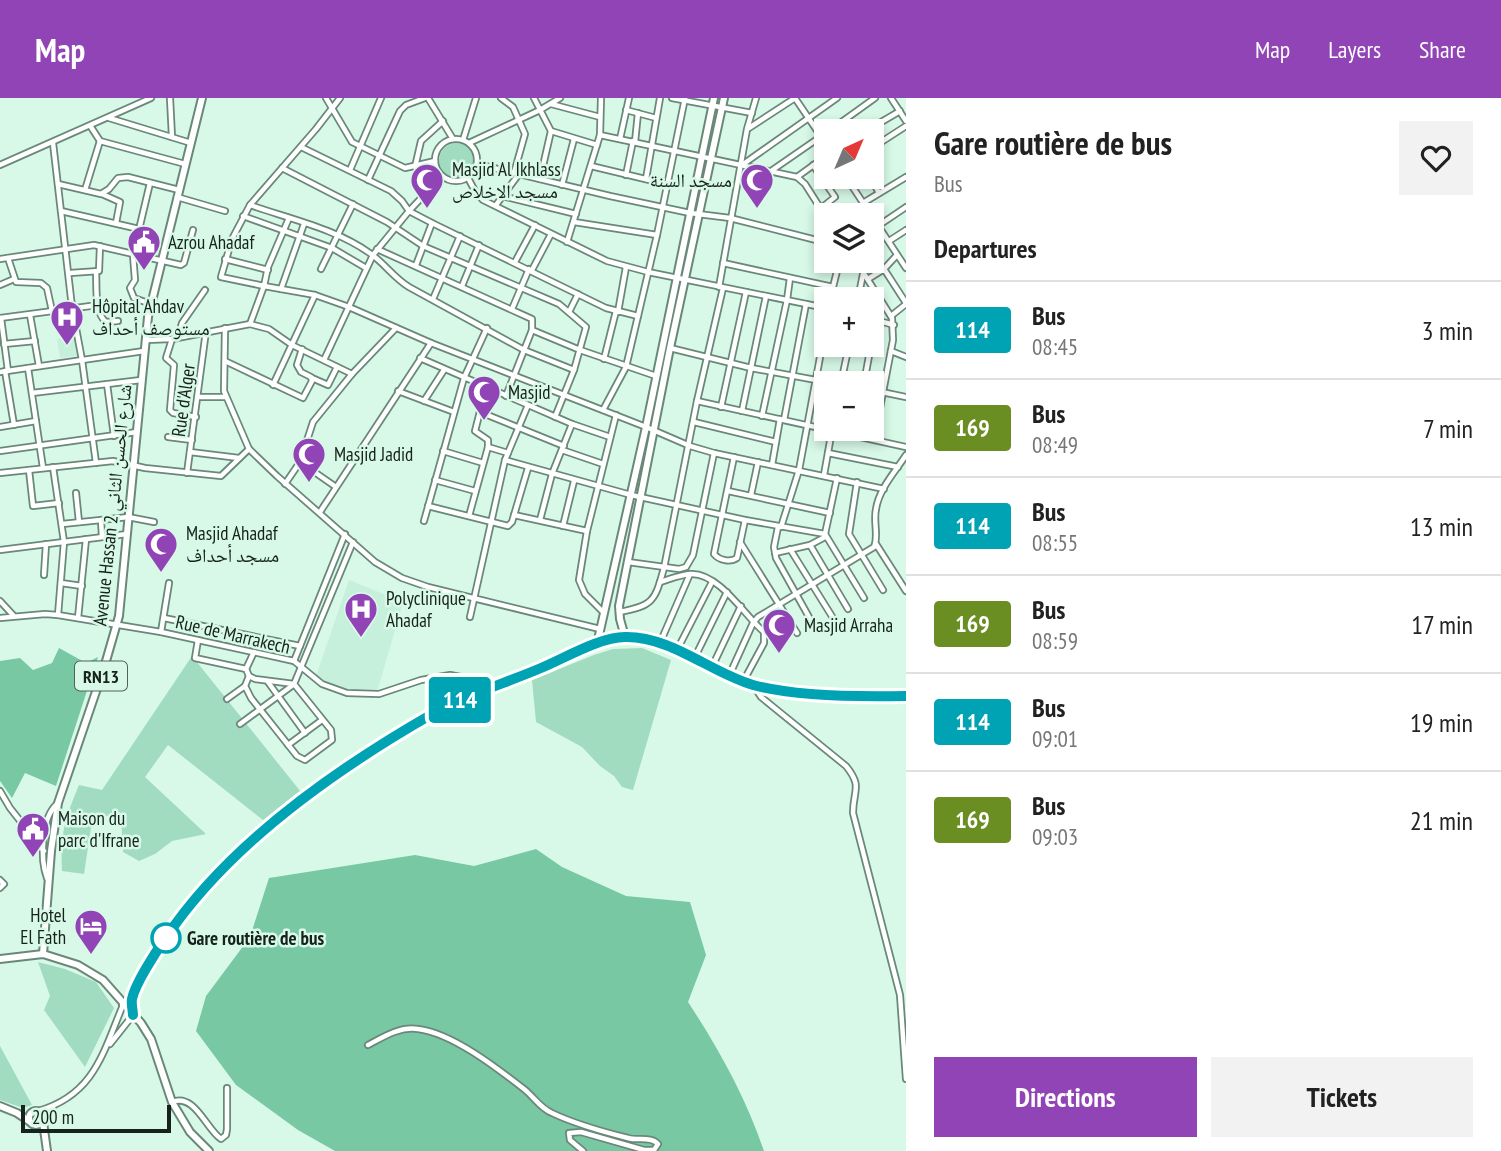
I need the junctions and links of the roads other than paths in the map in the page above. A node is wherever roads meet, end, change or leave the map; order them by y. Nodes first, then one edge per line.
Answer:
1 (151, 98) edge
2 (170, 98) edge
3 (202, 98) edge
4 (326, 98) edge
5 (340, 98) edge
6 (381, 98) edge
7 (409, 98) edge
8 (426, 98) edge
9 (476, 98) edge
10 (501, 98) edge
11 (534, 98) edge
12 (601, 98) edge
13 (629, 98) edge
14 (660, 98) edge
15 (673, 98) edge
16 (714, 98) edge
17 (724, 98) edge
18 (756, 98) edge
19 (837, 98) edge
20 (875, 98) edge
21 (891, 98) edge
22 (685, 99) edge
23 (556, 100) edge
24 (415, 102) junction
25 (712, 106) junction
26 (332, 107) junction
27 (722, 108) junction
28 (540, 110) junction
29 (626, 110) junction
30 (900, 111) junction
31 (638, 113) junction
32 (752, 113) junction
33 (600, 117) junction
34 (108, 118) junction
35 (656, 118) junction
36 (809, 118) junction
37 (846, 119) edge
38 (519, 120) junction
39 (884, 120) edge
40 (443, 121) junction
41 (814, 123) edge
42 (906, 123) edge
43 (91, 127) junction
44 (747, 129) junction
45 (551, 131) junction
46 (600, 135) junction
47 (172, 137) junction
48 (453, 139) junction
49 (574, 139) junction
50 (620, 139) junction
51 (884, 139) edge
52 (100, 141) junction
53 (466, 141) junction
54 (634, 141) junction
55 (814, 141) edge
56 (54, 143) junction
57 (191, 143) junction
58 (597, 145) junction
59 (359, 146) junction
60 (652, 146) junction
61 (301, 148) junction
62 (674, 151) junction
63 (702, 157) junction
64 (380, 158) junction
65 (712, 160) junction
66 (435, 161) junction
67 (186, 164) junction
68 (477, 164) junction
69 (813, 164) joint
70 (742, 165) junction
71 (0, 166) edge
72 (591, 166) junction
73 (415, 167) junction
74 (282, 168) junction
75 (350, 170) junction
76 (770, 171) junction
77 (517, 173) junction
78 (626, 175) junction
79 (442, 176) junction
80 (797, 177) junction
81 (906, 177) edge
82 (468, 178) junction
83 (540, 179) junction
84 (646, 179) junction
85 (368, 180) junction
86 (150, 183) junction
87 (58, 184) junction
88 (666, 184) junction
89 (562, 185) junction
90 (854, 189) edge
91 (877, 189) edge
92 (85, 190) junction
93 (584, 190) junction
94 (879, 193) junction
95 (101, 194) junction
96 (178, 194) junction
97 (502, 196) junction
98 (816, 203) edge
99 (828, 203) edge
100 (863, 203) joint
101 (353, 204) junction
102 (250, 205) junction
103 (496, 205) junction
104 (662, 207) junction
105 (906, 207) edge
106 (61, 211) junction
107 (225, 211) dead end
108 (409, 211) junction
109 (690, 213) junction
110 (576, 214) junction
111 (699, 215) junction
112 (243, 216) junction
113 (289, 218) junction
114 (730, 218) junction
115 (574, 222) junction
116 (884, 222) edge
117 (116, 223) junction
118 (432, 223) junction
119 (304, 224) junction
120 (535, 225) junction
121 (395, 228) junction
122 (139, 229) junction
123 (193, 230) dead end
124 (906, 230) edge
125 (283, 231) junction
126 (884, 233) edge
127 (551, 234) junction
128 (338, 235) junction
129 (657, 235) junction
130 (460, 236) junction
131 (300, 237) junction
132 (814, 237) edge
133 (889, 241) junction
134 (567, 242) junction
135 (479, 245) junction
136 (100, 246) junction
137 (424, 246) junction
138 (332, 248) junction
139 (66, 249) junction
140 (377, 249) junction
141 (132, 255) junction
142 (373, 255) junction
143 (897, 255) junction
144 (8, 258) junction
145 (450, 258) junction
146 (0, 259) edge
147 (225, 259) junction
148 (162, 260) junction
149 (515, 262) junction
150 (723, 263) junction
151 (416, 265) junction
152 (471, 266) junction
153 (626, 267) junction
154 (366, 268) junction
155 (906, 268) edge
156 (884, 269) joint
157 (268, 270) junction
158 (321, 270) dead end
159 (531, 270) junction
160 (96, 272) junction
161 (648, 272) junction
162 (70, 273) junction
163 (835, 273) edge
164 (864, 273) joint
165 (878, 273) edge
166 (442, 277) junction
167 (677, 278) junction
168 (790, 278) junction
169 (14, 279) junction
170 (868, 279) junction
171 (686, 280) junction
172 (0, 285) edge
173 (264, 286) junction
174 (462, 286) junction
175 (721, 287) junction
176 (833, 287) joint
177 (861, 287) edge
178 (521, 288) junction
179 (281, 289) junction
180 (205, 290) dead end
181 (746, 292) junction
182 (578, 294) junction
183 (315, 295) junction
184 (766, 295) junction
185 (433, 299) junction
186 (787, 300) junction
187 (906, 303) edge
188 (151, 304) junction
189 (806, 304) junction
190 (98, 305) junction
191 (814, 305) edge
192 (72, 307) junction
193 (348, 307) junction
194 (512, 309) junction
195 (52, 311) junction
196 (569, 312) junction
197 (617, 312) junction
198 (30, 315) junction
199 (638, 316) junction
200 (891, 316) junction
201 (0, 318) edge
202 (118, 321) dead end
203 (884, 322) edge
204 (250, 324) junction
205 (894, 324) junction
206 (225, 328) junction
207 (396, 328) junction
208 (486, 328) junction
209 (532, 330) junction
210 (206, 331) junction
211 (175, 338) junction
212 (146, 340) junction
213 (35, 341) junction
214 (431, 343) junction
215 (5, 344) junction
216 (292, 345) junction
217 (670, 348) junction
218 (302, 349) junction
219 (524, 350) junction
220 (580, 350) junction
221 (144, 351) junction
222 (891, 351) junction
223 (707, 356) junction
224 (906, 357) edge
225 (420, 358) junction
226 (472, 358) junction
227 (604, 359) junction
228 (82, 360) junction
229 (324, 360) junction
230 (225, 361) junction
231 (731, 363) junction
232 (39, 366) junction
233 (337, 367) junction
234 (626, 368) junction
235 (751, 368) junction
236 (28, 369) junction
237 (444, 370) junction
238 (573, 370) junction
239 (5, 371) edge
240 (772, 371) junction
241 (352, 374) junction
242 (513, 376) junction
243 (656, 376) junction
244 (793, 376) junction
245 (312, 377) junction
246 (464, 378) junction
247 (141, 380) junction
248 (814, 380) edge
249 (884, 383) edge
250 (107, 384) junction
251 (273, 385) junction
252 (86, 386) junction
253 (486, 388) junction
254 (398, 391) junction
255 (884, 392) edge
256 (32, 393) junction
257 (564, 395) junction
258 (814, 395) edge
259 (9, 396) junction
260 (506, 396) junction
261 (0, 397) edge
262 (199, 397) junction
263 (225, 397) junction
264 (906, 397) edge
265 (424, 401) junction
266 (697, 401) junction
267 (528, 405) junction
268 (722, 407) junction
269 (603, 410) junction
270 (742, 411) junction
271 (454, 412) junction
272 (480, 412) junction
273 (616, 415) junction
274 (762, 416) junction
275 (196, 417) junction
276 (555, 417) junction
277 (782, 420) junction
278 (36, 421) junction
279 (694, 422) junction
280 (572, 424) junction
281 (14, 425) junction
282 (808, 426) junction
283 (0, 427) edge
284 (646, 427) junction
285 (814, 427) edge
286 (519, 428) junction
287 (654, 431) junction
288 (137, 432) junction
289 (114, 436) junction
290 (168, 437) dead end
291 (610, 437) junction
292 (93, 438) junction
293 (192, 440) junction
294 (830, 441) edge
295 (882, 441) edge
296 (776, 442) junction
297 (40, 446) junction
298 (690, 446) junction
299 (488, 447) junction
300 (906, 447) edge
301 (563, 448) junction
302 (249, 449) junction
303 (0, 451) edge
304 (443, 451) junction
305 (190, 452) junction
306 (508, 453) junction
307 (714, 453) junction
308 (828, 453) junction
309 (906, 456) edge
310 (734, 457) junction
311 (239, 458) junction
312 (505, 460) junction
313 (300, 462) junction
314 (758, 462) junction
315 (96, 463) junction
316 (483, 463) junction
317 (603, 464) junction
318 (772, 465) junction
319 (133, 466) junction
320 (53, 467) junction
321 (898, 467) junction
322 (43, 468) junction
323 (527, 468) junction
324 (29, 470) junction
325 (799, 470) junction
326 (0, 473) edge
327 (187, 473) junction
328 (552, 474) junction
329 (824, 475) junction
330 (837, 478) junction
331 (435, 480) junction
332 (574, 481) junction
333 (857, 482) junction
334 (285, 484) junction
335 (598, 486) junction
336 (336, 487) junction
337 (884, 489) junction
338 (475, 491) junction
339 (728, 491) junction
340 (76, 493) dead end
341 (631, 495) junction
342 (751, 495) junction
343 (640, 496) junction
344 (58, 502) junction
345 (789, 503) junction
346 (677, 504) junction
347 (428, 506) junction
348 (701, 509) junction
349 (320, 512) junction
350 (830, 513) junction
351 (723, 514) junction
352 (514, 515) junction
353 (469, 516) junction
354 (128, 517) junction
355 (101, 520) junction
356 (540, 520) junction
357 (746, 520) junction
358 (424, 521) dead end
359 (79, 522) junction
360 (154, 522) dead end
361 (489, 523) junction
362 (62, 524) junction
363 (564, 526) junction
364 (780, 527) junction
365 (587, 531) junction
366 (127, 534) junction
367 (345, 534) junction
368 (825, 536) junction
369 (102, 537) junction
370 (86, 539) junction
371 (64, 542) junction
372 (353, 542) junction
373 (740, 542) junction
374 (46, 544) junction
375 (876, 544) junction
376 (810, 545) junction
377 (790, 549) junction
378 (0, 550) edge
379 (775, 553) junction
380 (861, 556) junction
381 (628, 562) junction
382 (843, 566) junction
383 (664, 568) junction
384 (690, 574) junction
385 (44, 575) dead end
386 (827, 575) junction
387 (660, 582) junction
388 (712, 582) junction
389 (61, 583) junction
390 (169, 583) dead end
391 (811, 585) junction
392 (82, 586) junction
393 (883, 590) dead end
394 (906, 591) edge
395 (727, 592) junction
396 (795, 596) junction
397 (474, 597) junction
398 (864, 598) dead end
399 (0, 601) edge
400 (741, 606) junction
401 (780, 606) junction
402 (848, 609) dead end
403 (619, 612) junction
404 (604, 614) junction
405 (58, 615) junction
406 (13, 616) junction
407 (470, 617) dead end
408 (0, 618) edge
409 (78, 618) junction
410 (164, 618) junction
411 (833, 618) dead end
412 (755, 620) junction
413 (117, 625) junction
414 (814, 626) dead end
415 (600, 629) junction
416 (161, 632) junction
417 (797, 633) dead end
418 (625, 637) junction
419 (198, 640) junction
420 (660, 644) junction
421 (597, 645) junction
422 (300, 646) junction
423 (676, 651) junction
424 (254, 652) junction
425 (694, 659) junction
426 (294, 661) junction
427 (300, 667) junction
428 (712, 668) junction
429 (246, 670) junction
430 (249, 676) junction
431 (729, 676) junction
432 (267, 681) junction
433 (743, 682) junction
434 (294, 684) junction
435 (499, 684) junction
436 (754, 685) junction
437 (246, 686) junction
438 (278, 696) junction
439 (906, 696) edge
440 (227, 699) dead end
441 (260, 709) junction
442 (322, 720) junction
443 (240, 724) dead end
444 (305, 733) junction
445 (288, 746) junction
446 (0, 791) edge
447 (58, 803) junction
448 (44, 851) junction
449 (0, 880) edge
450 (49, 882) junction
451 (0, 888) edge
452 (43, 954) junction
453 (0, 959) edge
454 (131, 1000) junction
455 (123, 1006) junction
456 (133, 1015) junction
457 (368, 1045) dead end
458 (105, 1050) junction
459 (906, 1079) edge
460 (228, 1088) dead end
461 (172, 1102) junction
462 (0, 1106) edge
463 (54, 1107) junction
464 (38, 1111) junction
465 (29, 1117) junction
466 (41, 1122) junction
467 (46, 1149) edge
468 (209, 1151) edge
469 (583, 1151) edge

1 - 34 street
2 - 47 street
3 - 57 street, Avenue Hassan 2 شارع الحسن الثاني / RN13
4 - 26 street
5 - 26 street
6 - 59 street
7 - 24 street
8 - 24 street
8 - 40 street
9 - 53 street
10 - 38 street
11 - 28 street
12 - 33 street
13 - 29 street
14 - 35 street
15 - 22 street
16 - 25 street
17 - 27 street
18 - 32 street
19 - 36 street
20 - 37 street
21 - 30 street
22 - 25 street
22 - 62 street
23 - 28 street
23 - 33 street
24 - 64 street
25 - 27 street
25 - 63 street
26 - 59 street
26 - 61 street
27 - 32 street
27 - 65 street
28 - 38 street
28 - 45 street
29 - 31 street
29 - 50 street
30 - 39 street
30 - 42 street
31 - 35 street
31 - 54 street
32 - 44 street
33 - 46 street
34 - 43 street
34 - 47 street
35 - 60 street
36 - 41 street
36 - 44 street
36 - 70 street
38 - 53 street
38 - 77 street
40 - 48 street
40 - 73 street
42 - 51 street
43 - 52 street
43 - 56 street
44 - 70 street
45 - 49 street
45 - 83 street
46 - 50 street
46 - 58 street
47 - 57 street
48 - 53 street
48 - 66 street
49 - 58 street
49 - 89 street
50 - 54 street
52 - 67 street
52 - 92 street
53 - 68 street
54 - 60 street
54 - 78 street
55 - 76 street
56 - 71 street
56 - 87 street
57 - 67 street, Avenue Hassan 2 شارع الحسن الثاني / RN13
58 - 72 street
59 - 64 street
59 - 75 street
60 - 62 street
60 - 84 street
61 - 74 street
61 - 75 street
62 - 63 street
62 - 88 street
63 - 65 street
63 - 109 street
64 - 73 street
64 - 85 street
65 - 70 street
65 - 111 street
66 - 73 street
66 - 79 street
67 - 96 street, Avenue Hassan 2 شارع الحسن الثاني / RN13
68 - 77 street
68 - 82 street
69 - 80 street
69 - 99 street
70 - 76 street
70 - 114 street
72 - 78 street
72 - 93 street
74 - 101 street
74 - 102 street
75 - 85 street
76 - 80 street
77 - 83 street
77 - 97 street
78 - 84 street
79 - 82 street
79 - 108 street
80 - 98 street
81 - 94 street
82 - 103 street
83 - 89 street
84 - 88 street
85 - 108 street
86 - 95 street
86 - 96 street
86 - 122 street
87 - 92 street
87 - 106 street
88 - 104 street
89 - 93 street
90 - 100 street
91 - 94 street
92 - 95 street
93 - 104 street
93 - 110 street
94 - 100 street
95 - 117 street
96 - 107 street
96 - 148 street, Avenue Hassan 2 شارع الحسن الثاني / RN13
97 - 103 street
97 - 110 street
101 - 121 street
101 - 128 street
102 - 112 street
102 - 113 street
103 - 120 street
104 - 109 street
104 - 129 street
105 - 116 street
106 - 117 street
106 - 139 street
108 - 118 street
108 - 121 street
109 - 111 street
109 - 167 street
110 - 115 street
111 - 114 street
111 - 171 street
112 - 125 street
112 - 147 street
113 - 119 street
113 - 125 street
114 - 132 street
114 - 150 street
115 - 129 street
115 - 134 street
117 - 122 street
118 - 130 street
118 - 137 street
119 - 128 street
119 - 131 street
120 - 127 street
120 - 149 street
121 - 137 street
121 - 140 street
122 - 141 street
123 - 148 street
124 - 133 street
125 - 131 street
125 - 157 street
126 - 133 street
127 - 134 street
127 - 159 street
128 - 138 street
128 - 142 street
129 - 161 street
130 - 135 street
130 - 145 street
131 - 138 street
131 - 179 street
133 - 143 street
134 - 153 street
135 - 149 street
135 - 152 street
136 - 139 street
136 - 141 street
136 - 160 street
137 - 145 street
137 - 151 street
138 - 154 street
138 - 158 street
139 - 144 street
139 - 162 street
140 - 142 street
140 - 151 street
141 - 148 street
141 - 188 street
142 - 154 street
142 - 185 street
143 - 155 street
143 - 156 street
144 - 146 street
144 - 169 street
145 - 152 street
145 - 166 street
147 - 157 street
147 - 173 street
148 - 188 street, Avenue Hassan 2 شارع الحسن الثاني / RN13
149 - 159 street
150 - 168 street
150 - 175 street
151 - 166 street
152 - 174 street
152 - 178 street
153 - 161 street
153 - 197 street
154 - 193 street
156 - 187 street
157 - 173 street
159 - 178 street
159 - 182 street
160 - 162 street
160 - 190 street
161 - 167 street
161 - 199 street
162 - 192 street
163 - 176 street
164 - 170 street
164 - 177 street
165 - 170 street
166 - 174 street
166 - 185 street
167 - 171 street
167 - 243 street
168 - 176 street
168 - 186 street
169 - 172 street
169 - 195 street
170 - 200 street
171 - 175 street
171 - 217 street
173 - 179 street
173 - 204 street
174 - 194 street
175 - 181 street
175 - 223 street
178 - 194 street
178 - 196 street
179 - 183 street
180 - 211 street
181 - 184 street
181 - 231 street
182 - 196 street
182 - 197 street
183 - 193 street
183 - 216 street
184 - 186 street
184 - 235 street
185 - 208 street
186 - 189 street
186 - 240 street
187 - 200 street
188 - 212 street, Avenue Hassan 2 شارع الحسن الثاني / RN13
189 - 191 street
189 - 244 street
190 - 192 street
190 - 202 street
192 - 195 street
192 - 228 street
193 - 207 street
193 - 229 street
194 - 209 street
195 - 198 street
196 - 220 street
197 - 199 street
197 - 227 street
198 - 201 street
198 - 213 street
199 - 234 street
200 - 205 street
201 - 215 street
203 - 205 street
204 - 206 street
204 - 216 street
205 - 222 street
206 - 210 street
206 - 230 street
207 - 214 street
207 - 241 street
208 - 219 street
208 - 226 street
209 - 219 street
209 - 220 street
210 - 211 street
210 - 262 street, Rue d'Alger
211 - 212 street
211 - 275 street
212 - 221 street, Avenue Hassan 2 شارع الحسن الثاني / RN13
213 - 215 street
213 - 232 street
214 - 225 street
214 - 226 street
215 - 239 street
216 - 218 street
216 - 251 street
217 - 223 street
217 - 287 street
218 - 229 street
218 - 245 street
219 - 238 street
219 - 242 street
220 - 227 street
220 - 238 street
221 - 228 street
221 - 247 street, Avenue Hassan 2 شارع الحسن الثاني / RN13
222 - 224 street
222 - 249 street
223 - 231 street
223 - 266 street
225 - 237 street
225 - 254 street
226 - 242 street
226 - 246 street
227 - 234 street
228 - 232 street
228 - 252 street
229 - 233 street
230 - 251 street
230 - 263 street
231 - 235 street
231 - 268 street
232 - 236 street
233 - 241 street
233 - 245 street
234 - 243 street
234 - 269 street
235 - 240 street
235 - 270 street
236 - 239 street
236 - 256 street
237 - 246 street
237 - 265 street
238 - 257 street
239 - 259 street
240 - 244 street
240 - 274 street
241 - 313 street
242 - 257 street
242 - 260 street
243 - 284 street
244 - 248 street
244 - 277 street
245 - 251 street
246 - 253 street
246 - 271 street
247 - 250 street
247 - 288 street, Avenue Hassan 2 شارع الحسن الثاني / RN13
250 - 252 street
250 - 289 street
252 - 256 street
252 - 292 street
253 - 260 street
253 - 272 street
254 - 265 street
254 - 336 street
255 - 264 street
256 - 278 street
257 - 269 street
257 - 276 street
258 - 282 street
259 - 261 street
259 - 281 street
260 - 267 street
262 - 263 street
262 - 275 street, Rue d'Alger
263 - 302 street
265 - 271 street
266 - 268 street
266 - 279 street
267 - 276 street
267 - 286 street
268 - 270 street
269 - 273 street
270 - 274 street
271 - 304 street
272 - 286 street
272 - 299 street
273 - 284 street
273 - 291 street
274 - 277 street
275 - 293 street, Rue d'Alger
276 - 280 street
277 - 282 street
277 - 296 street
278 - 281 street
278 - 297 street
279 - 296 street
279 - 298 street
280 - 291 street
280 - 301 street
281 - 283 street
282 - 285 street
282 - 325 street
284 - 287 street
284 - 341 street
286 - 301 street
286 - 306 street
287 - 298 street
287 - 343 street
288 - 289 street
288 - 319 street, Avenue Hassan 2 شارع الحسن الثاني / RN13
289 - 292 street
290 - 293 street
291 - 317 street
292 - 297 street
292 - 315 street
293 - 305 street, Rue d'Alger
294 - 308 street
295 - 300 street
296 - 318 street
297 - 303 street
297 - 322 street
298 - 307 street
298 - 346 street
299 - 306 street
299 - 316 street
301 - 317 street
301 - 328 street
302 - 311 street
302 - 334 street
304 - 316 street
304 - 331 street
305 - 311 street
305 - 327 street, Rue d'Alger
306 - 312 street
307 - 310 street
307 - 348 street
308 - 321 street
308 - 329 street
309 - 321 street
310 - 314 street
310 - 339 street
311 - 327 street
312 - 323 street
312 - 361 street
313 - 334 street
313 - 336 street
314 - 318 street
314 - 342 street
315 - 319 street
315 - 320 street
316 - 338 street
317 - 335 street
318 - 325 street
319 - 327 street
319 - 354 street, Avenue Hassan 2 شارع الحسن الثاني / RN13
320 - 322 street
320 - 344 street
321 - 337 street
322 - 324 street
323 - 328 street
323 - 352 street
324 - 326 street
324 - 344 street
325 - 329 street
325 - 345 street
328 - 332 street
328 - 356 street
329 - 330 street
330 - 333 street
330 - 350 street
331 - 338 street
331 - 347 street
332 - 335 street
332 - 363 street
333 - 337 street
333 - 380 street
334 - 349 street
335 - 341 street
335 - 365 street
336 - 349 street
337 - 375 street
338 - 353 street
339 - 342 street
339 - 351 street
340 - 359 street
341 - 343 street
341 - 404 street
342 - 345 street
343 - 346 street
343 - 381 street
344 - 362 street
345 - 350 street
345 - 364 street
346 - 348 street
346 - 383 street
347 - 353 street
347 - 358 street
348 - 351 street
348 - 383 street
349 - 367 street
350 - 368 street
351 - 357 street
351 - 373 street
352 - 356 street
352 - 361 street
353 - 361 street
354 - 355 street
354 - 360 street
354 - 366 street, Avenue Hassan 2 شارع الحسن الثاني / RN13
355 - 359 street
355 - 369 street
356 - 363 street
357 - 364 street
357 - 373 street
359 - 362 street
361 - 397 street
362 - 371 street
363 - 365 street
364 - 368 street
364 - 379 street
365 - 404 street
366 - 369 street
366 - 413 street, Avenue Hassan 2 شارع الحسن الثاني / RN13
367 - 372 street
367 - 422 street
368 - 376 street
368 - 382 street
369 - 370 street
370 - 371 street
370 - 392 street
371 - 374 street
371 - 389 street
372 - 397 street
372 - 427 street
373 - 401 street
374 - 378 street
374 - 385 street
375 - 380 street
375 - 394 street
376 - 377 street
376 - 386 street
377 - 379 street
377 - 391 street
379 - 396 street
380 - 382 street
380 - 393 street
381 - 383 street
381 - 403 street
382 - 386 street
382 - 398 street
383 - 387 street
384 - 387 street
384 - 388 street
384 - 420 street
386 - 391 street
386 - 402 street
387 - 403 street
388 - 395 street
388 - 423 street
389 - 392 street
389 - 405 street
390 - 410 street
391 - 396 street
391 - 411 street
392 - 409 street
395 - 400 street
395 - 425 street
396 - 401 street
396 - 414 street
397 - 407 street
397 - 415 street
399 - 406 street
400 - 412 street
400 - 428 street
401 - 412 street
401 - 417 street
403 - 418 street
404 - 415 street
405 - 406 street, Rue de Marrakech
405 - 409 street, Rue de Marrakech
406 - 408 street, Rue de Marrakech
409 - 413 street, Rue de Marrakech
410 - 416 street
410 - 422 street
412 - 431 street
412 - 433 street
413 - 416 street, Rue de Marrakech
413 - 447 street, Avenue Hassan 2 شارع الحسن الثاني / RN13
415 - 421 street
416 - 419 street, Rue de Marrakech
418 - 420 street
418 - 421 street
419 - 424 street, Rue de Marrakech
419 - 429 street
420 - 423 street
421 - 435 street
422 - 426 street
423 - 425 street
424 - 426 street, Rue de Marrakech
424 - 429 street
425 - 428 street
426 - 427 street, Rue de Marrakech
427 - 434 street
427 - 435 street, Rue de Marrakech
428 - 431 street
429 - 430 street
430 - 432 street
430 - 437 street
431 - 433 street
432 - 434 street
432 - 438 street
433 - 436 street
434 - 438 street
434 - 442 street
435 - 454 street
436 - 439 street
436 - 459 street
437 - 440 street
437 - 441 street
438 - 441 street
438 - 444 street
441 - 443 street
441 - 445 street
442 - 444 street
442 - 445 street
444 - 445 street
446 - 448 street
447 - 448 street
447 - 450 street, Avenue Hassan 2 شارع الحسن الثاني / RN13
448 - 450 street
449 - 451 street
450 - 452 street, Avenue Hassan 2 شارع الحسن الثاني / RN13
452 - 453 street
452 - 455 street
454 - 455 street
454 - 456 street
455 - 456 street
455 - 458 street
456 - 458 street
456 - 461 street
457 - 469 street
458 - 463 street
460 - 461 street
461 - 468 street
462 - 465 street
463 - 464 street
463 - 466 street
464 - 465 street
464 - 466 street
465 - 466 street
466 - 467 street

